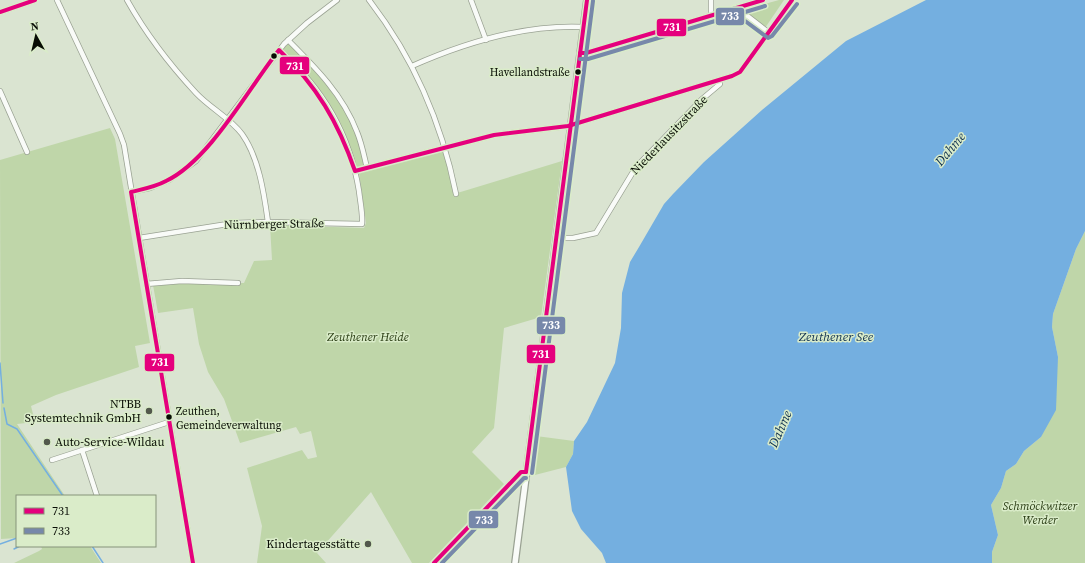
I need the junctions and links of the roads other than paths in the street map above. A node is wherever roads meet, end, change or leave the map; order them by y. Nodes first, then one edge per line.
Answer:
1 (35, 0) edge
2 (57, 0) edge
3 (127, 0) edge
4 (336, 0) edge
5 (369, 0) edge
6 (471, 0) edge
7 (587, 0) edge
8 (711, 0) edge
9 (763, 0) edge
10 (792, 0) edge
11 (740, 7) junction
12 (0, 12) edge
13 (711, 16) junction
14 (584, 27) junction
15 (768, 32) junction
16 (288, 40) junction
17 (486, 40) junction
18 (279, 50) junction
19 (580, 53) junction
20 (412, 66) junction
21 (719, 81) junction
22 (0, 91) edge
23 (228, 120) junction
24 (571, 125) junction
25 (445, 148) junction
26 (27, 152) dead end
27 (367, 168) junction
28 (355, 171) junction
29 (131, 192) junction
30 (456, 194) dead end
31 (268, 222) junction
32 (139, 238) junction
33 (557, 238) junction
34 (238, 283) dead end
35 (146, 284) junction
36 (169, 422) junction
37 (82, 450) junction
38 (52, 460) dead end
39 (526, 472) junction
40 (97, 495) edge
41 (193, 563) edge
42 (434, 563) edge
43 (515, 563) edge

1 - 12 street
2 - 29 street
3 - 23 street
4 - 16 street
5 - 20 street
6 - 17 street
7 - 14 main road
8 - 13 street
9 - 11 street
10 - 15 street, Niederlausitzstraße
11 - 13 street
11 - 15 street
13 - 19 street
14 - 17 street
14 - 19 main road
15 - 21 street, Niederlausitzstraße
16 - 18 street
16 - 27 street
17 - 20 street
18 - 23 street
18 - 28 street
19 - 24 main road
20 - 25 street
21 - 24 street
21 - 33 street, Niederlausitzstraße
22 - 26 street
23 - 29 street
23 - 31 street
24 - 25 street
24 - 33 main road
25 - 27 street
25 - 30 street
27 - 28 street
28 - 31 street, Nürnberger Straße
29 - 32 street
31 - 32 street, Nürnberger Straße
32 - 35 street
33 - 39 main road
34 - 35 street
35 - 36 street
36 - 37 street
36 - 41 street
37 - 38 street
37 - 40 street
39 - 42 street
39 - 43 main road

